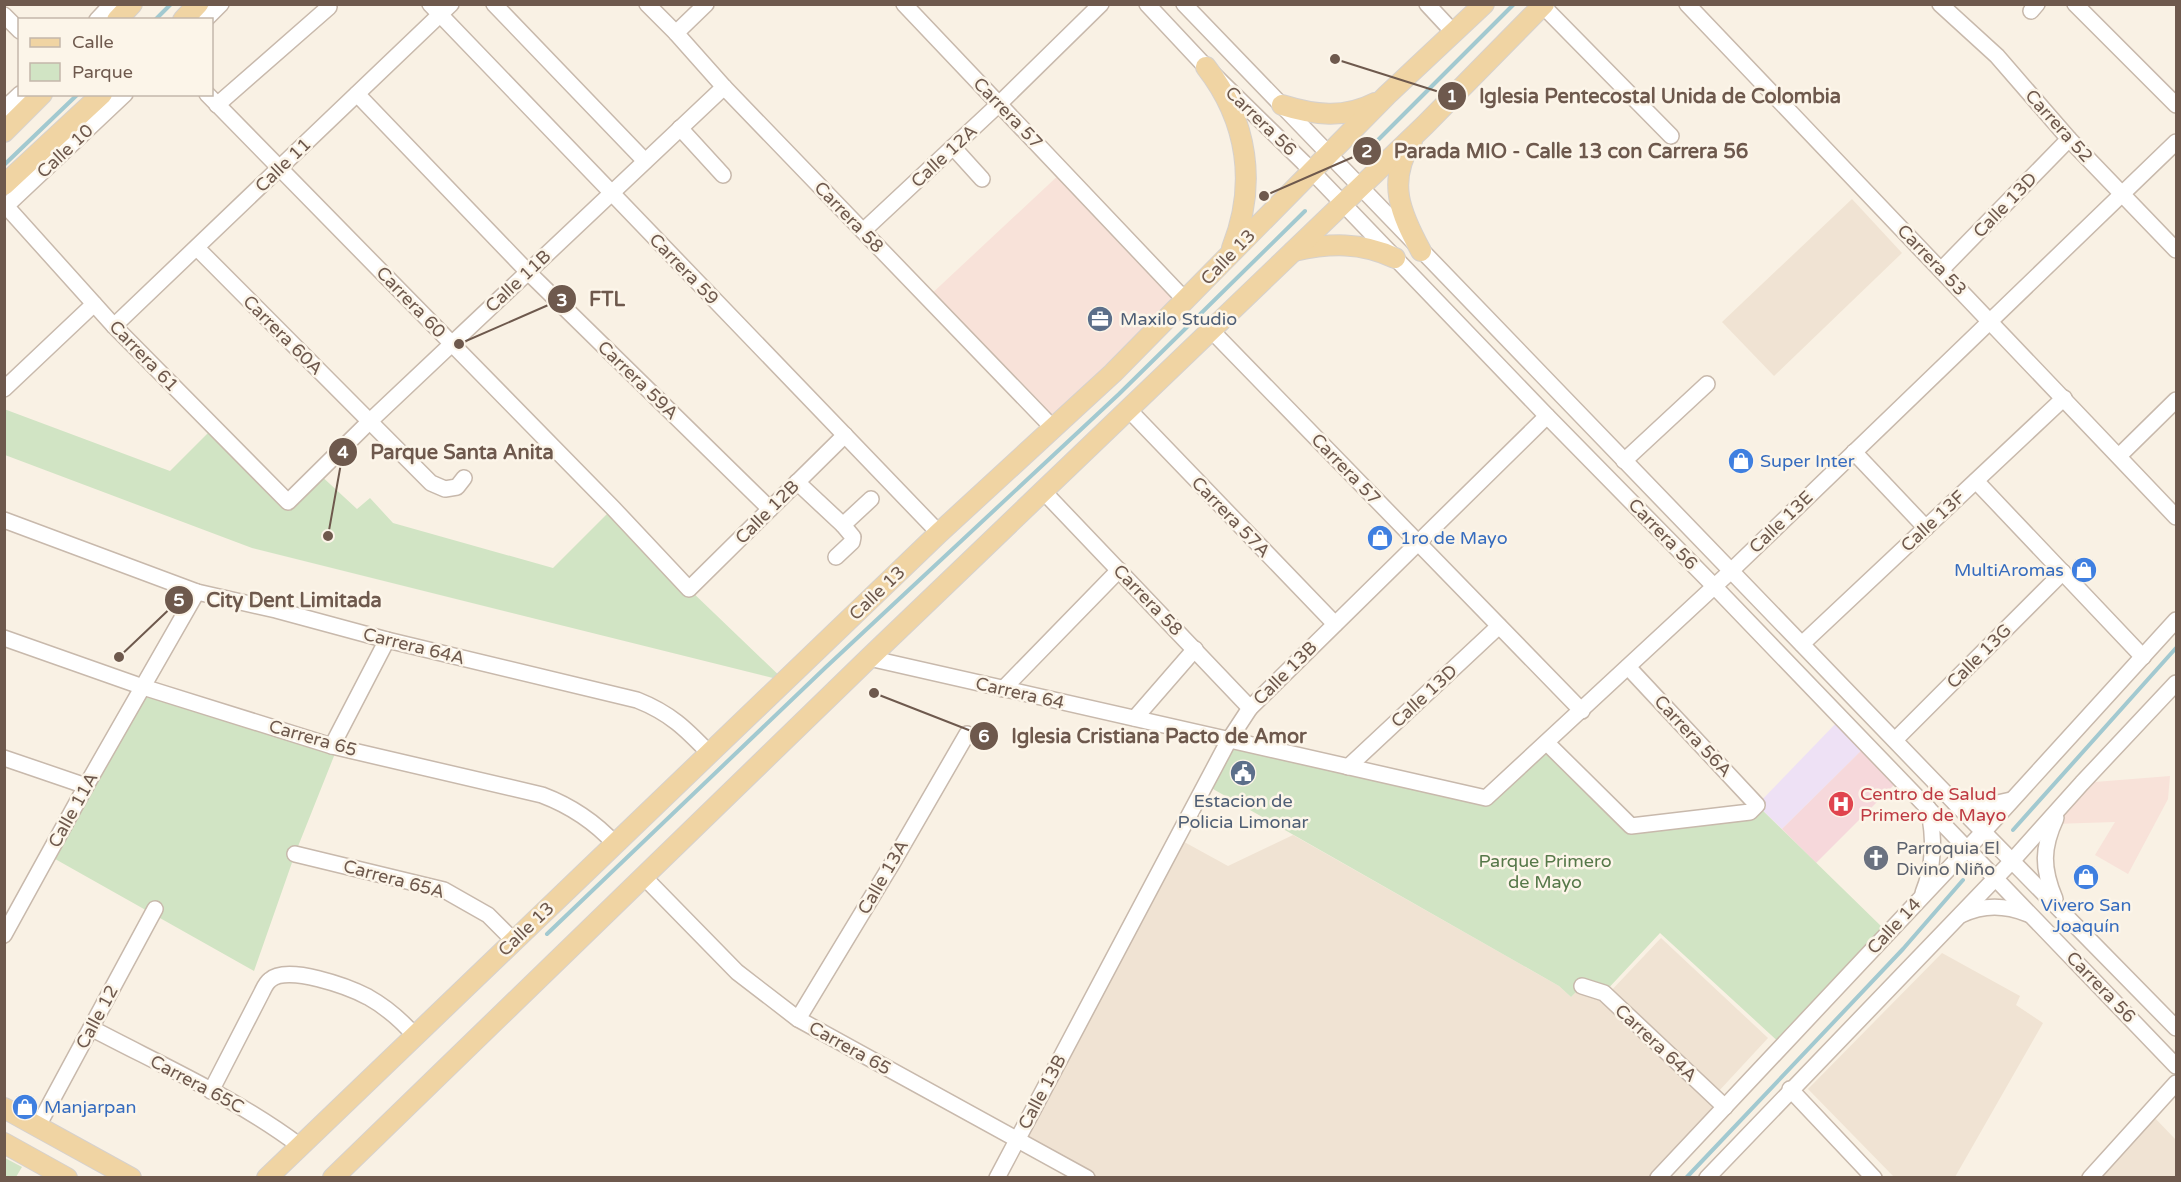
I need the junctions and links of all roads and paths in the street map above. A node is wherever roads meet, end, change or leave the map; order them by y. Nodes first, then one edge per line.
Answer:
1 (198, 4) edge
2 (221, 4) edge
3 (494, 4) edge
4 (647, 4) edge
5 (706, 4) edge
6 (904, 4) edge
7 (1101, 4) edge
8 (1148, 4) edge
9 (1184, 4) edge
10 (1426, 4) edge
11 (1484, 4) edge
12 (1687, 4) edge
13 (1940, 4) edge
14 (2075, 4) edge
15 (1544, 5) edge
16 (329, 7) dead end
17 (440, 8) edge
18 (4, 15) edge
19 (185, 18) edge
20 (207, 18) edge
21 (18, 29) edge
22 (676, 33) junction
23 (1454, 33) junction
24 (1206, 68) junction
25 (724, 87) junction
26 (357, 94) junction
27 (1387, 95) junction
28 (18, 96) edge
29 (40, 96) edge
30 (100, 96) edge
31 (123, 96) edge
32 (212, 100) edge
33 (999, 104) junction
34 (1282, 105) junction
35 (2176, 105) edge
36 (4, 109) edge
37 (1425, 124) junction
38 (680, 128) junction
39 (4, 132) edge
40 (1671, 136) dead end
41 (2069, 139) junction
42 (2176, 142) edge
43 (953, 147) junction
44 (1329, 154) junction
45 (645, 161) junction
46 (280, 168) junction
47 (1312, 172) junction
48 (723, 175) dead end
49 (982, 178) dead end
50 (4, 185) edge
51 (1359, 187) junction
52 (611, 193) junction
53 (2122, 194) junction
54 (1343, 204) junction
55 (5, 207) edge
56 (863, 231) junction
57 (197, 248) junction
58 (2176, 250) edge
59 (1294, 251) junction
60 (1421, 251) junction
61 (1229, 255) junction
62 (1395, 258) junction
63 (1941, 270) junction
64 (528, 272) junction
65 (1186, 301) junction
66 (94, 304) junction
67 (1990, 322) junction
68 (114, 326) junction
69 (1210, 329) junction
70 (452, 344) junction
71 (1707, 384) dead end
72 (4, 389) edge
73 (2064, 398) junction
74 (2176, 400) edge
75 (1128, 410) junction
76 (1547, 416) junction
77 (369, 422) junction
78 (1053, 428) junction
79 (844, 435) junction
80 (1854, 452) junction
81 (2120, 456) junction
82 (1624, 461) junction
83 (464, 478) dead end
84 (1976, 481) junction
85 (797, 482) junction
86 (1044, 492) junction
87 (871, 498) dead end
88 (288, 502) joint
89 (770, 509) junction
90 (2176, 517) edge
91 (4, 520) edge
92 (843, 525) junction
93 (1926, 528) junction
94 (939, 533) junction
95 (1418, 543) junction
96 (836, 557) dead end
97 (1119, 570) junction
98 (1731, 571) junction
99 (2063, 572) junction
100 (1714, 586) junction
101 (689, 589) joint
102 (197, 592) junction
103 (2176, 620) edge
104 (1335, 624) junction
105 (1499, 626) junction
106 (4, 638) edge
107 (387, 640) junction
108 (1802, 644) junction
109 (1195, 649) junction
110 (2143, 657) junction
111 (869, 658) junction
112 (1628, 667) junction
113 (2176, 683) edge
114 (143, 687) junction
115 (1004, 689) junction
116 (1250, 708) junction
117 (1582, 711) junction
118 (1135, 718) junction
119 (967, 734) dead end
120 (1229, 740) junction
121 (1894, 740) junction
122 (1547, 743) junction
123 (332, 746) junction
124 (709, 753) junction
125 (4, 758) edge
126 (1348, 767) junction
127 (86, 786) junction
128 (1486, 798) joint
129 (2013, 800) junction
130 (1955, 803) junction
131 (2062, 806) junction
132 (1928, 808) junction
133 (1984, 831) junction
134 (615, 844) junction
135 (1967, 849) junction
136 (295, 854) dead end
137 (2013, 860) junction
138 (644, 877) junction
139 (1995, 878) junction
140 (1921, 898) junction
141 (2058, 907) junction
142 (155, 909) dead end
143 (2031, 915) junction
144 (1959, 916) junction
145 (4, 935) edge
146 (514, 941) junction
147 (1582, 986) dead end
148 (798, 1020) junction
149 (91, 1028) junction
150 (2176, 1028) edge
151 (415, 1036) junction
152 (2174, 1058) edge
153 (2176, 1083) edge
154 (1790, 1089) junction
155 (211, 1091) junction
156 (1725, 1107) junction
157 (4, 1108) edge
158 (38, 1126) junction
159 (1017, 1139) junction
160 (4, 1143) edge
161 (300, 1146) junction
162 (68, 1178) edge
163 (131, 1178) edge
164 (267, 1178) edge
165 (333, 1178) edge
166 (997, 1178) edge
167 (1088, 1178) edge
168 (1658, 1178) edge
169 (1707, 1178) edge
170 (1874, 1178) edge
171 (2090, 1178) edge

1 - 19 main road
2 - 20 street
3 - 45 street
4 - 22 street, Carrera 58
5 - 22 street
6 - 33 street, Carrera 57
7 - 33 street, Calle 12A
8 - 24 street, Carrera 56
9 - 34 street, Carrera 56
10 - 23 street
11 - 23 main road, Calle 13
12 - 63 street, Carrera 53
13 - 41 street, Carrera 52
14 - 35 street
15 - 37 main road
15 - 40 street
16 - 32 street
17 - 26 street, Calle 11
17 - 52 street, Carrera 59
18 - 21 street
22 - 25 street, Carrera 58
23 - 27 main road, Calle 13
24 - 47 street, Carrera 56
24 - 61 main road
25 - 38 street, Calle 11B
25 - 56 street, Carrera 58
26 - 46 street, Calle 11
26 - 64 street, Carrera 59A
27 - 34 main road
27 - 44 main road, Calle 13
28 - 36 street
29 - 39 main road
30 - 50 main road, Calle 10
31 - 55 street, Calle 10
32 - 46 street, Carrera 60
33 - 43 street, Calle 12A
33 - 65 street, Carrera 57
34 - 44 street, Carrera 56
37 - 51 main road
37 - 60 main road
38 - 45 street, Calle 11B
38 - 48 street
41 - 53 street, Carrera 52
41 - 63 street, Calle 13D
42 - 53 street, Calle 13E
43 - 49 street
43 - 56 street, Calle 12A
44 - 47 main road, Calle 13
44 - 51 street, Carrera 56
45 - 52 street, Calle 11B
46 - 57 street, Calle 11
46 - 70 street, Carrera 60
47 - 54 street, Carrera 56
47 - 61 main road, Calle 13
51 - 54 main road
51 - 60 street, Carrera 56
52 - 64 street, Calle 11B
52 - 79 street, Carrera 59
53 - 58 street, Carrera 52
53 - 67 street, Calle 13E
54 - 59 main road
54 - 62 street, Carrera 56
55 - 66 street, Carrera 61
56 - 78 street, Carrera 58
57 - 68 street, Calle 11
57 - 77 street, Carrera 60A
59 - 62 main road
59 - 69 main road
60 - 82 street, Carrera 56
61 - 65 main road, Calle 13
62 - 76 street, Carrera 56
63 - 67 street, Carrera 53
64 - 70 street, Calle 11B
64 - 89 street, Carrera 59A
65 - 78 main road, Calle 13
66 - 68 street, Carrera 61
66 - 72 street
67 - 73 street, Carrera 53
67 - 80 street, Calle 13E
68 - 88 street, Carrera 61
69 - 75 main road
69 - 95 street, Carrera 57
70 - 77 street, Calle 11B
70 - 101 street, Carrera 60
71 - 82 street
73 - 81 street, Carrera 53
73 - 84 street, Calle 13F
74 - 81 street
75 - 86 main road
75 - 104 street, Carrera 57A
76 - 95 street, Calle 13B
76 - 100 street, Carrera 56
77 - 83 street, Carrera 60A
77 - 88 street, Calle 11B
78 - 94 main road, Calle 13
79 - 85 street, Calle 12B
79 - 94 street, Carrera 59
80 - 93 street
80 - 98 street, Calle 13E
81 - 90 street, Carrera 53
82 - 98 street, Carrera 56
84 - 93 street, Calle 13F
84 - 99 street
85 - 89 street, Calle 12B
85 - 92 street
86 - 97 street, Carrera 58
86 - 111 main road
87 - 92 street
89 - 101 street, Calle 12B
91 - 102 street, Carrera 64A
92 - 96 street
93 - 108 street, Calle 13F
94 - 124 main road, Calle 13
95 - 104 street, Calle 13B
95 - 105 street, Carrera 57
97 - 109 street, Carrera 58
97 - 115 street
98 - 100 street, Calle 13E
98 - 108 street, Carrera 56
99 - 110 street
99 - 121 street, Calle 13G
100 - 112 street, Calle 13E
100 - 132 street, Carrera 56
102 - 107 street, Carrera 64A
102 - 114 street, Calle 11A
103 - 110 street, Calle 14
104 - 116 street, Calle 13B
105 - 117 street, Carrera 57
105 - 126 street, Calle 13D
106 - 114 street, Carrera 65
107 - 123 street
107 - 124 street, Carrera 64A
108 - 121 street, Carrera 56
109 - 116 street, Carrera 58
109 - 118 street
110 - 129 street, Calle 14
111 - 115 street, Carrera 64
111 - 138 main road
112 - 117 street, Calle 13E
112 - 122 street, Carrera 56A
113 - 131 street
114 - 123 street, Carrera 65
114 - 127 street, Calle 11A
115 - 118 street, Carrera 64
116 - 120 street, Calle 13B
117 - 122 street, Calle 13E
118 - 120 street, Carrera 64
119 - 148 street, Calle 13A
120 - 126 street, Carrera 64
120 - 159 street, Calle 13B
121 - 130 street, Carrera 56
122 - 128 street, Calle 13E
123 - 134 street, Carrera 65
124 - 134 main road, Calle 13
125 - 127 street
126 - 128 street, Carrera 64
127 - 145 street, Calle 11A
129 - 130 street
129 - 133 street, Calle 14
130 - 133 street, Carrera 56
131 - 137 street
131 - 141 street
132 - 135 street, Carrera 56
132 - 140 street
133 - 135 street, Calle 14
133 - 137 street, Carrera 56
134 - 146 main road, Calle 13
135 - 139 street, Carrera 56
135 - 140 street, Calle 14
136 - 146 street, Carrera 65A
137 - 139 street
137 - 141 street, Carrera 56
138 - 148 street, Carrera 65
138 - 165 main road
139 - 143 street, Carrera 56
139 - 144 street
140 - 156 street, Calle 14
141 - 150 street, Carrera 56
142 - 149 street, Calle 12
143 - 144 street
143 - 152 street, Carrera 56
144 - 154 street
146 - 151 main road, Calle 13
147 - 156 street, Carrera 64A
148 - 159 street, Carrera 65
149 - 155 street, Carrera 65C
149 - 158 street, Calle 12
151 - 155 street
151 - 161 main road, Calle 13
153 - 171 street
154 - 169 street
154 - 170 street
155 - 161 street, Carrera 65C
156 - 168 street, Calle 14
157 - 158 main road
158 - 163 main road
159 - 166 street, Calle 13B
159 - 167 street, Carrera 65
160 - 162 main road
161 - 164 main road, Calle 13

